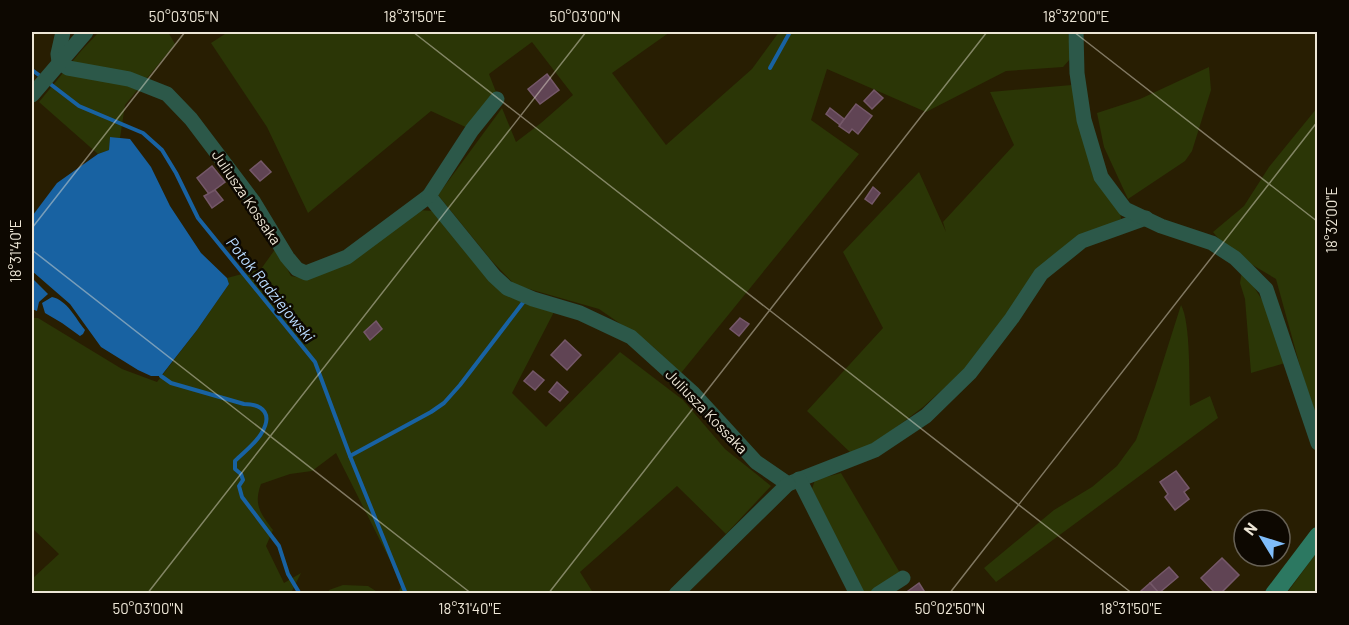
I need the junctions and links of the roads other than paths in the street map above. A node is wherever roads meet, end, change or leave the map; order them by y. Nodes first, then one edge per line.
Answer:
1 (63, 32) edge
2 (86, 32) edge
3 (1076, 32) edge
4 (55, 67) junction
5 (33, 94) edge
6 (496, 99) dead end
7 (429, 196) junction
8 (1146, 218) junction
9 (1317, 442) edge
10 (794, 482) junction
11 (1317, 536) edge
12 (903, 578) dead end
13 (676, 594) edge
14 (856, 594) edge
15 (879, 594) edge
16 (1274, 594) edge

1 - 4 street
2 - 4 street
3 - 8 street
4 - 5 street
4 - 7 street, Juliusza Kossaka
6 - 7 street, Juliusza Kossaka
7 - 10 street, Juliusza Kossaka
8 - 9 street
8 - 10 street
10 - 13 street
10 - 14 street, Juliusza Kossaka
11 - 16 street
12 - 15 street

